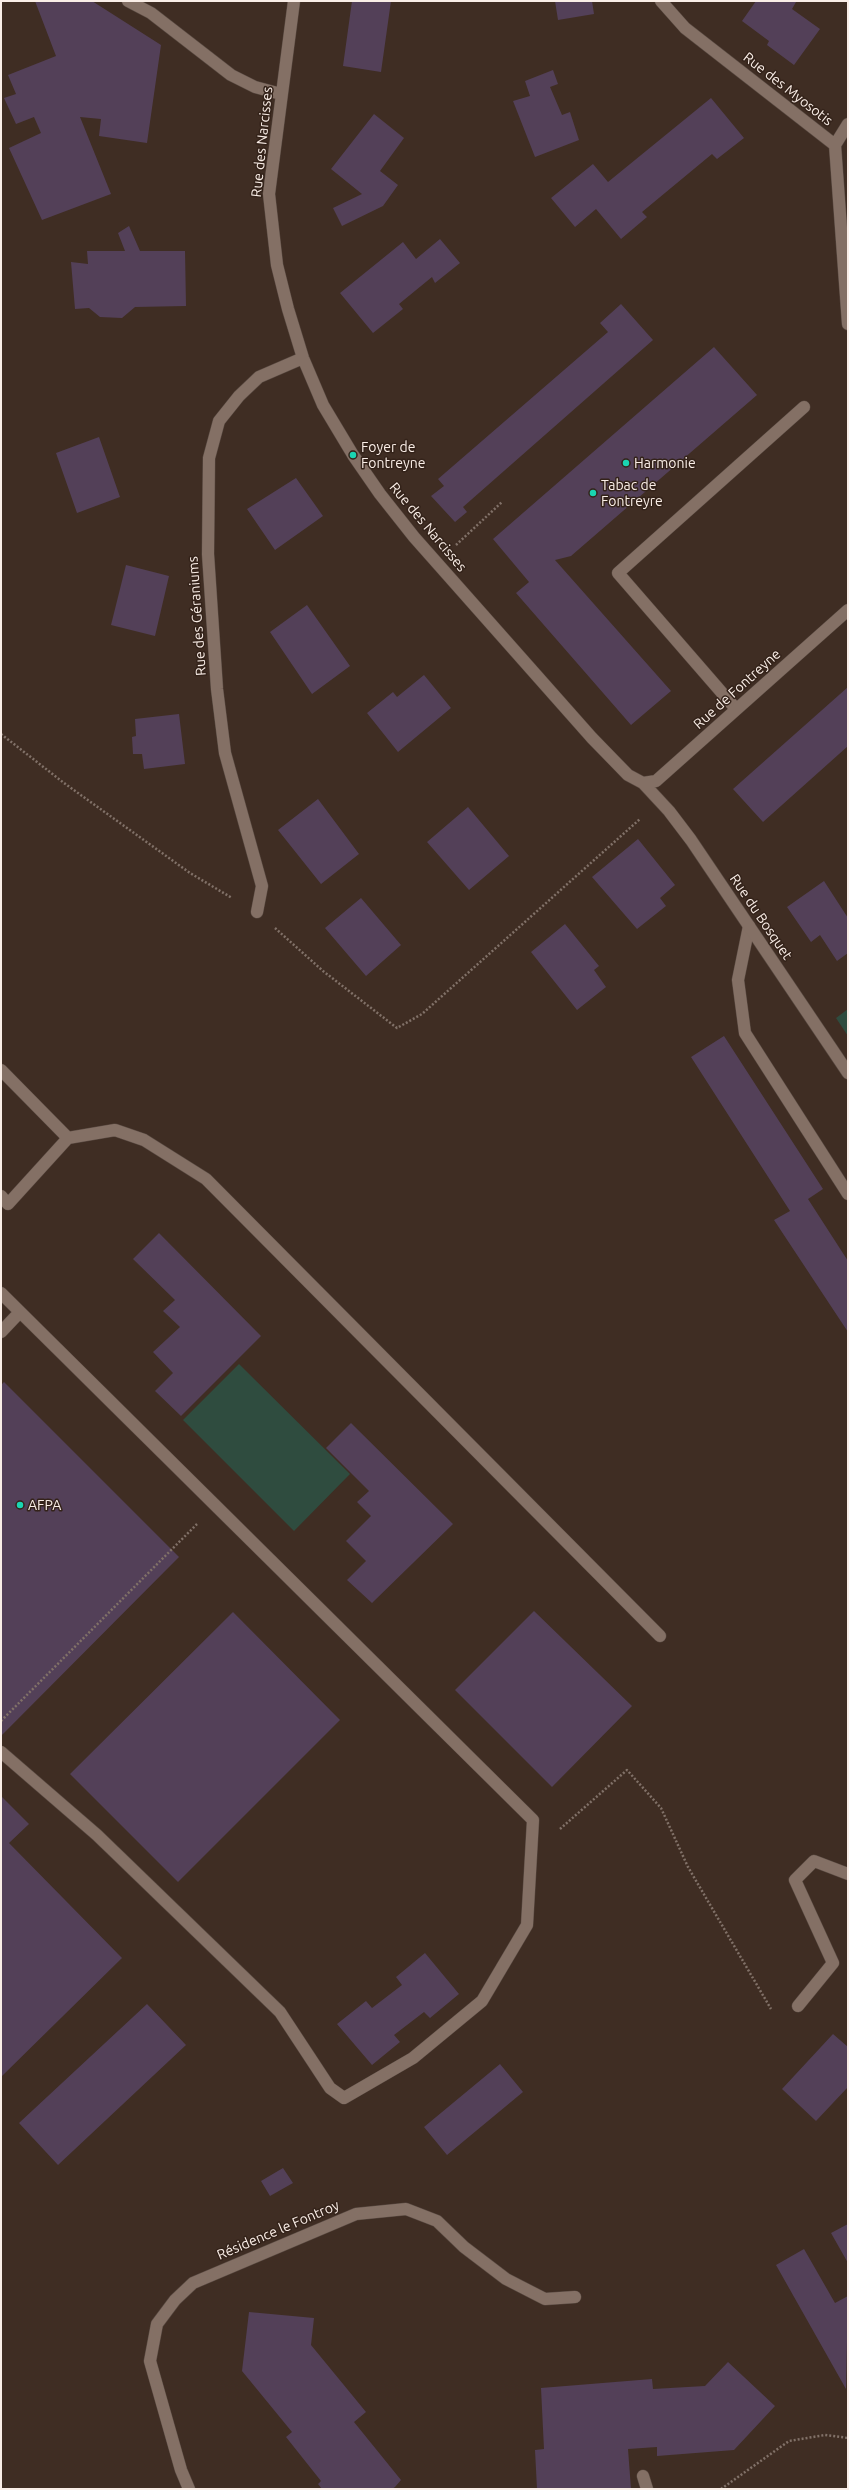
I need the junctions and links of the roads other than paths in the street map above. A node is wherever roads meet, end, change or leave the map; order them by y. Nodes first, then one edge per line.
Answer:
1 (128, 1) edge
2 (294, 1) edge
3 (661, 1) edge
4 (281, 94) junction
5 (848, 124) edge
6 (835, 145) junction
7 (848, 324) edge
8 (303, 358) junction
9 (804, 407) dead end
10 (848, 610) edge
11 (736, 709) junction
12 (643, 783) junction
13 (257, 912) road end
14 (749, 926) junction
15 (1, 1070) edge
16 (848, 1073) edge
17 (68, 1138) junction
18 (848, 1194) edge
19 (1, 1196) edge
20 (1, 1293) edge
21 (20, 1312) junction
22 (1, 1332) edge
23 (660, 1636) dead end
24 (1, 1752) edge
25 (848, 1874) edge
26 (798, 2006) road end
27 (575, 2297) dead end
28 (643, 2476) dead end
29 (189, 2489) edge
30 (647, 2489) edge

1 - 4 street
2 - 4 street, Rue des Narcisses
3 - 6 street, Rue des Myosotis
4 - 8 street, Rue des Narcisses
5 - 6 street
6 - 7 street, Rue des Myosotis
8 - 12 street, Rue des Narcisses
8 - 13 street, Rue des Géraniums
9 - 11 street
10 - 11 street, Rue de Fontreyne
11 - 12 street, Rue de Fontreyne
12 - 14 street, Rue du Bosquet
14 - 16 street, Rue du Bosquet
14 - 18 street
15 - 17 street
17 - 19 street
17 - 23 street
20 - 21 street
21 - 22 street
21 - 24 street
25 - 26 street
27 - 29 street, Résidence le Fontroy
28 - 30 street

